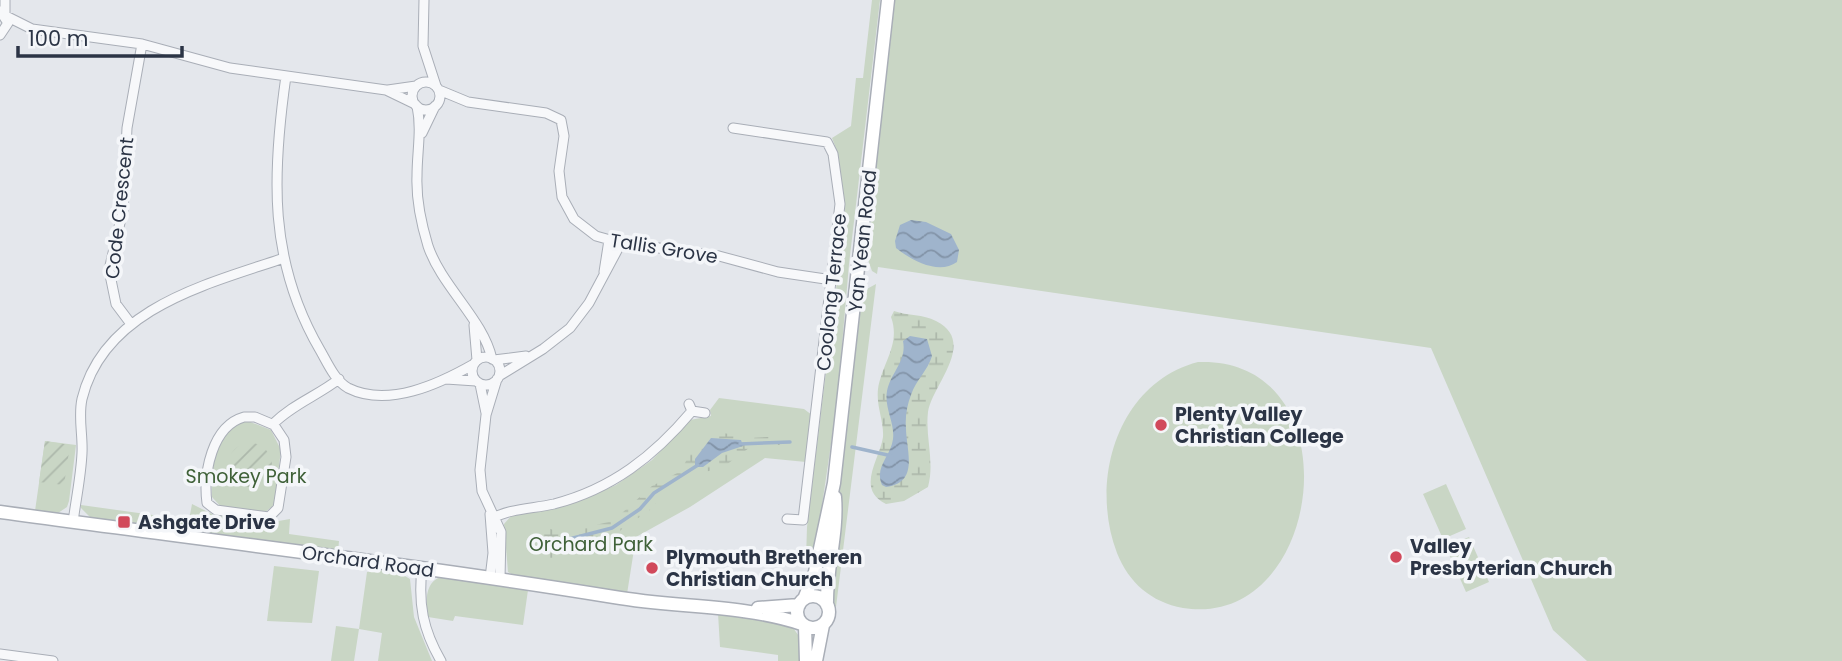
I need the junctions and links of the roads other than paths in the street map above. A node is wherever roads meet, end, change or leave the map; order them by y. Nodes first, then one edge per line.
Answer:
1 (5, 0) edge
2 (424, 0) edge
3 (888, 0) edge
4 (4, 14) edge
5 (32, 29) junction
6 (2, 36) edge
7 (142, 44) junction
8 (425, 56) junction
9 (286, 76) junction
10 (418, 85) junction
11 (438, 88) junction
12 (386, 90) junction
13 (468, 102) junction
14 (416, 105) junction
15 (436, 106) junction
16 (733, 128) dead end
17 (421, 135) junction
18 (609, 240) junction
19 (621, 243) junction
20 (284, 258) junction
21 (604, 274) junction
22 (832, 280) junction
23 (473, 323) junction
24 (131, 324) junction
25 (531, 355) junction
26 (493, 359) junction
27 (476, 362) junction
28 (498, 378) junction
29 (339, 379) junction
30 (444, 379) junction
31 (478, 382) junction
32 (705, 413) dead end
33 (486, 415) junction
34 (273, 424) junction
35 (834, 483) junction
36 (0, 512) edge
37 (491, 515) junction
38 (787, 519) dead end
39 (73, 522) junction
40 (422, 569) junction
41 (495, 578) junction
42 (802, 602) junction
43 (827, 606) junction
44 (736, 609) junction
45 (804, 625) junction
46 (823, 625) junction
47 (0, 654) edge
48 (438, 659) edge
49 (53, 661) edge
50 (806, 661) edge
51 (816, 661) edge

1 - 4 street
2 - 8 street
3 - 35 main road, Yan Yean Road
4 - 5 street
4 - 6 street
5 - 6 street
5 - 7 street
7 - 9 street
7 - 24 street, Code Crescent
8 - 10 street
8 - 11 street
9 - 12 street
9 - 20 street
10 - 11 street
10 - 12 street
10 - 14 street
11 - 13 street, Tallis Grove
11 - 15 street
12 - 14 street
13 - 15 street, Tallis Grove
13 - 18 street, Tallis Grove
14 - 15 street
14 - 17 street
15 - 17 street
16 - 22 street, Coolong Terrace
17 - 23 street
18 - 19 street, Tallis Grove
18 - 21 street
19 - 21 street
19 - 22 street, Tallis Grove
20 - 24 street
20 - 29 street
21 - 25 street
22 - 38 street, Coolong Terrace
23 - 26 street
23 - 27 street
24 - 39 street
25 - 26 street
25 - 28 street
26 - 27 street
26 - 28 street
27 - 30 street
27 - 31 street
28 - 31 street
28 - 33 street
29 - 30 street
29 - 34 street
30 - 31 street
31 - 33 street
32 - 37 street
33 - 37 street
34 - 34 street
35 - 42 main road, Yan Yean Road
35 - 43 main road, Yan Yean Road
36 - 39 main road, Orchard Road
37 - 41 street
39 - 40 main road, Orchard Road
40 - 41 main road, Orchard Road
40 - 48 street
41 - 44 main road, Orchard Road
42 - 43 main road
42 - 44 main road, Orchard Road
42 - 45 main road
43 - 46 main road
44 - 45 main road, Orchard Road
45 - 46 main road
45 - 50 main road
46 - 51 main road
47 - 49 street

